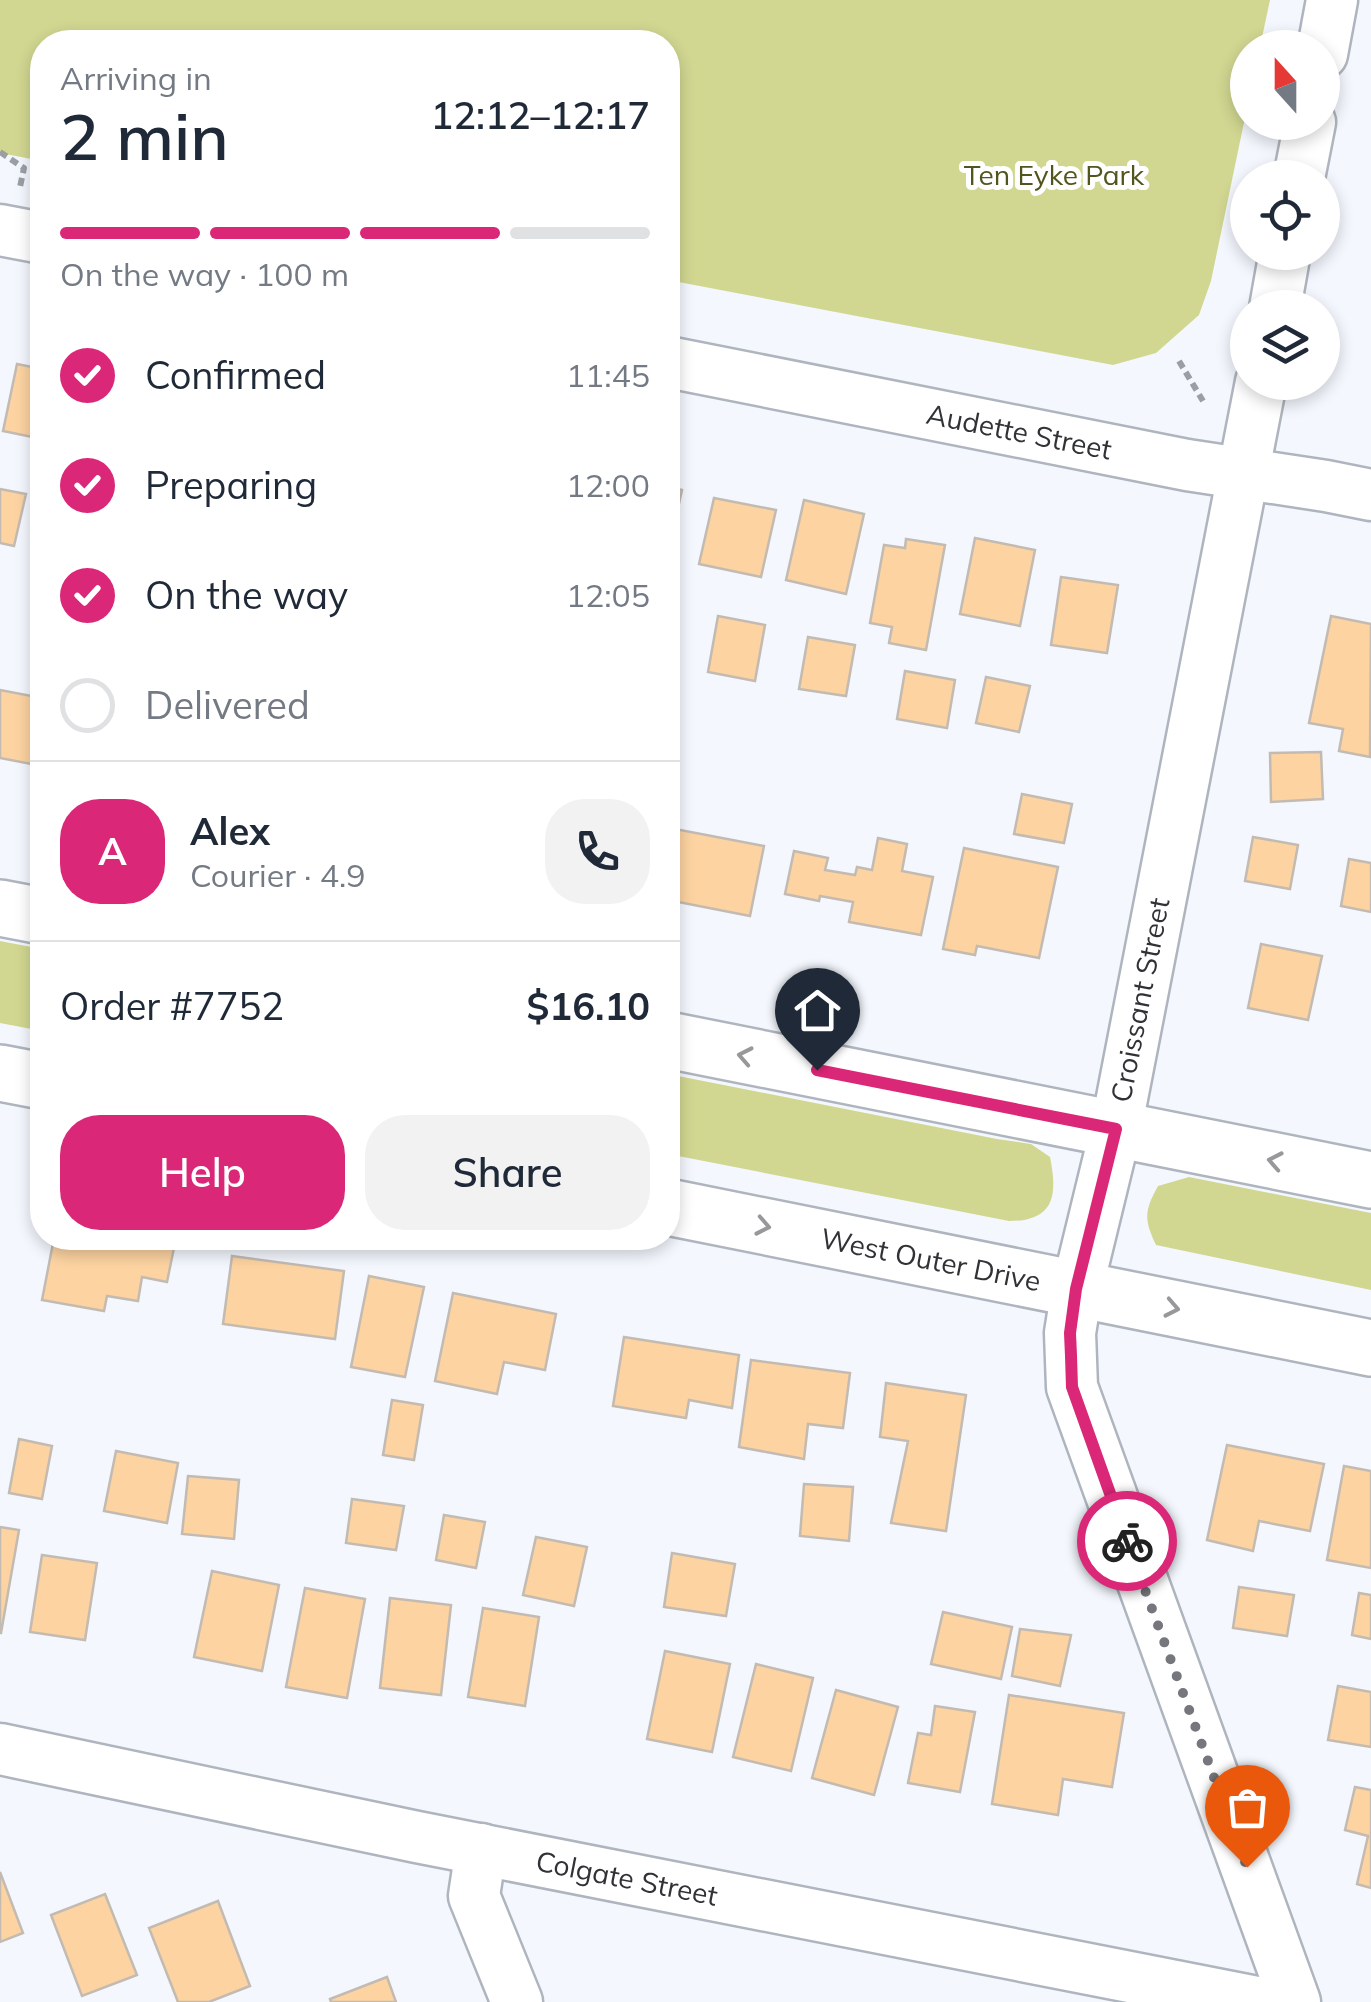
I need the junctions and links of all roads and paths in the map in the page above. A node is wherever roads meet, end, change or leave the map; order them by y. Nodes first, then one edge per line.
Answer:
1 (1332, 0) edge
2 (1326, 30) edge
3 (0, 152) edge
4 (22, 176) dead end
5 (0, 230) edge
6 (30, 236) edge
7 (1179, 361) dead end
8 (680, 364) edge
9 (1257, 400) edge
10 (1203, 402) dead end
11 (1242, 474) junction
12 (1371, 495) edge
13 (0, 908) edge
14 (30, 914) edge
15 (680, 1042) edge
16 (0, 1073) edge
17 (30, 1079) edge
18 (1116, 1129) junction
19 (1371, 1180) edge
20 (680, 1209) edge
21 (1076, 1289) junction
22 (1371, 1348) edge
23 (0, 1749) edge
24 (481, 1848) junction
25 (517, 2002) edge
26 (1256, 2002) edge
27 (1295, 2002) edge

1 - 2 street
3 - 4 path
5 - 6 street
7 - 10 path
8 - 11 street, Audette Street
9 - 11 street, Croissant Street
11 - 12 street, Audette Street
11 - 18 street, Croissant Street
13 - 14 main road
18 -> 15 main road
16 - 17 main road
19 -> 18 main road
18 - 21 street, Croissant Street
20 -> 21 main road, West Outer Drive
21 -> 22 main road, West Outer Drive
21 - 27 street, Croissant Street
23 - 24 street, Colgate Street
24 - 25 street
24 - 26 street, Colgate Street

